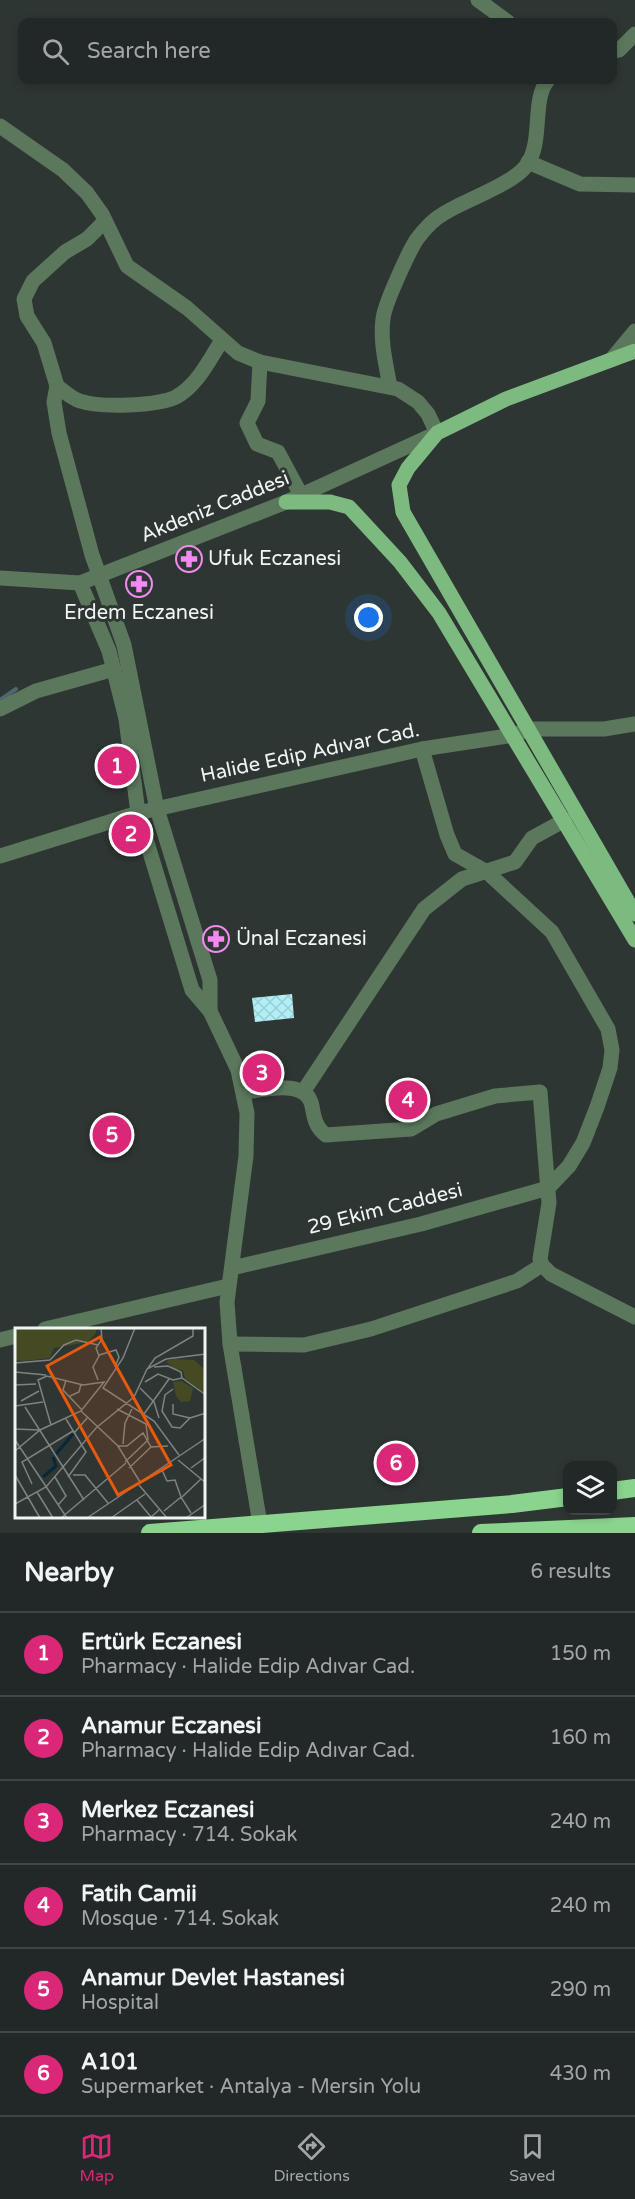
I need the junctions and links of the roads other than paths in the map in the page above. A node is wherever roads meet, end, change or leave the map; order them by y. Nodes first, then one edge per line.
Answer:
1 (478, 0) edge
2 (503, 18) edge
3 (635, 34) edge
4 (617, 50) edge
5 (544, 84) edge
6 (0, 126) edge
7 (528, 162) junction
8 (635, 185) edge
9 (105, 220) junction
10 (635, 331) edge
11 (222, 340) junction
12 (635, 351) edge
13 (611, 360) junction
14 (260, 362) junction
15 (57, 386) junction
16 (390, 387) junction
17 (437, 433) junction
18 (301, 495) junction
19 (286, 502) junction
20 (100, 576) junction
21 (0, 578) edge
22 (80, 583) junction
23 (114, 669) junction
24 (0, 709) edge
25 (635, 724) edge
26 (529, 729) junction
27 (514, 735) junction
28 (422, 749) junction
29 (157, 808) junction
30 (138, 813) junction
31 (565, 820) junction
32 (0, 856) edge
33 (487, 872) junction
34 (635, 915) edge
35 (635, 940) edge
36 (210, 1011) junction
37 (244, 1092) junction
38 (303, 1092) junction
39 (548, 1188) junction
40 (542, 1265) junction
41 (231, 1268) junction
42 (228, 1286) junction
43 (635, 1317) edge
44 (49, 1328) edge
45 (15, 1336) edge
46 (0, 1340) edge
47 (230, 1344) junction
48 (635, 1488) edge
49 (617, 1490) edge
50 (563, 1498) edge
51 (260, 1524) junction
52 (635, 1526) edge
53 (529, 1531) edge
54 (150, 1533) edge
55 (482, 1533) edge

1 - 2 street
3 - 4 street
5 - 7 street
6 - 9 street
7 - 8 street
7 - 16 street
9 - 11 street
9 - 15 street
10 - 13 street
11 - 14 street
11 - 15 street
12 - 13 main road
13 - 17 main road
14 - 16 street
14 - 18 street
15 - 20 street
16 - 17 street
17 - 18 street, Akdeniz Caddesi
17 - 26 main road
18 - 19 street, Akdeniz Caddesi
19 - 20 street, Akdeniz Caddesi
19 - 27 main road
20 - 22 street, Akdeniz Caddesi
20 - 29 street
21 - 22 street, Akdeniz Caddesi
22 - 23 street
23 - 24 street
23 - 30 street
25 - 26 street, Halide Edip Adıvar Cad.
26 - 27 street, Halide Edip Adıvar Cad.
26 - 34 main road
27 - 28 street, Halide Edip Adıvar Cad.
27 - 31 main road
28 - 29 street, Halide Edip Adıvar Cad.
28 - 33 street
29 - 30 street, Halide Edip Adıvar Cad.
29 - 36 street
30 - 32 street, Halide Edip Adıvar Cad.
30 - 36 street
31 - 33 street
31 - 35 main road
33 - 38 street
33 - 39 street
36 - 37 street
37 - 38 street
37 - 41 street
38 - 39 street
39 - 40 street
39 - 41 street, 29 Ekim Caddesi
40 - 43 street
40 - 47 street
41 - 42 street
42 - 44 street
42 - 47 street
45 - 46 street
47 - 51 street
48 - 49 highway
50 - 51 highway
51 - 54 highway
52 - 53 highway
53 - 55 highway

